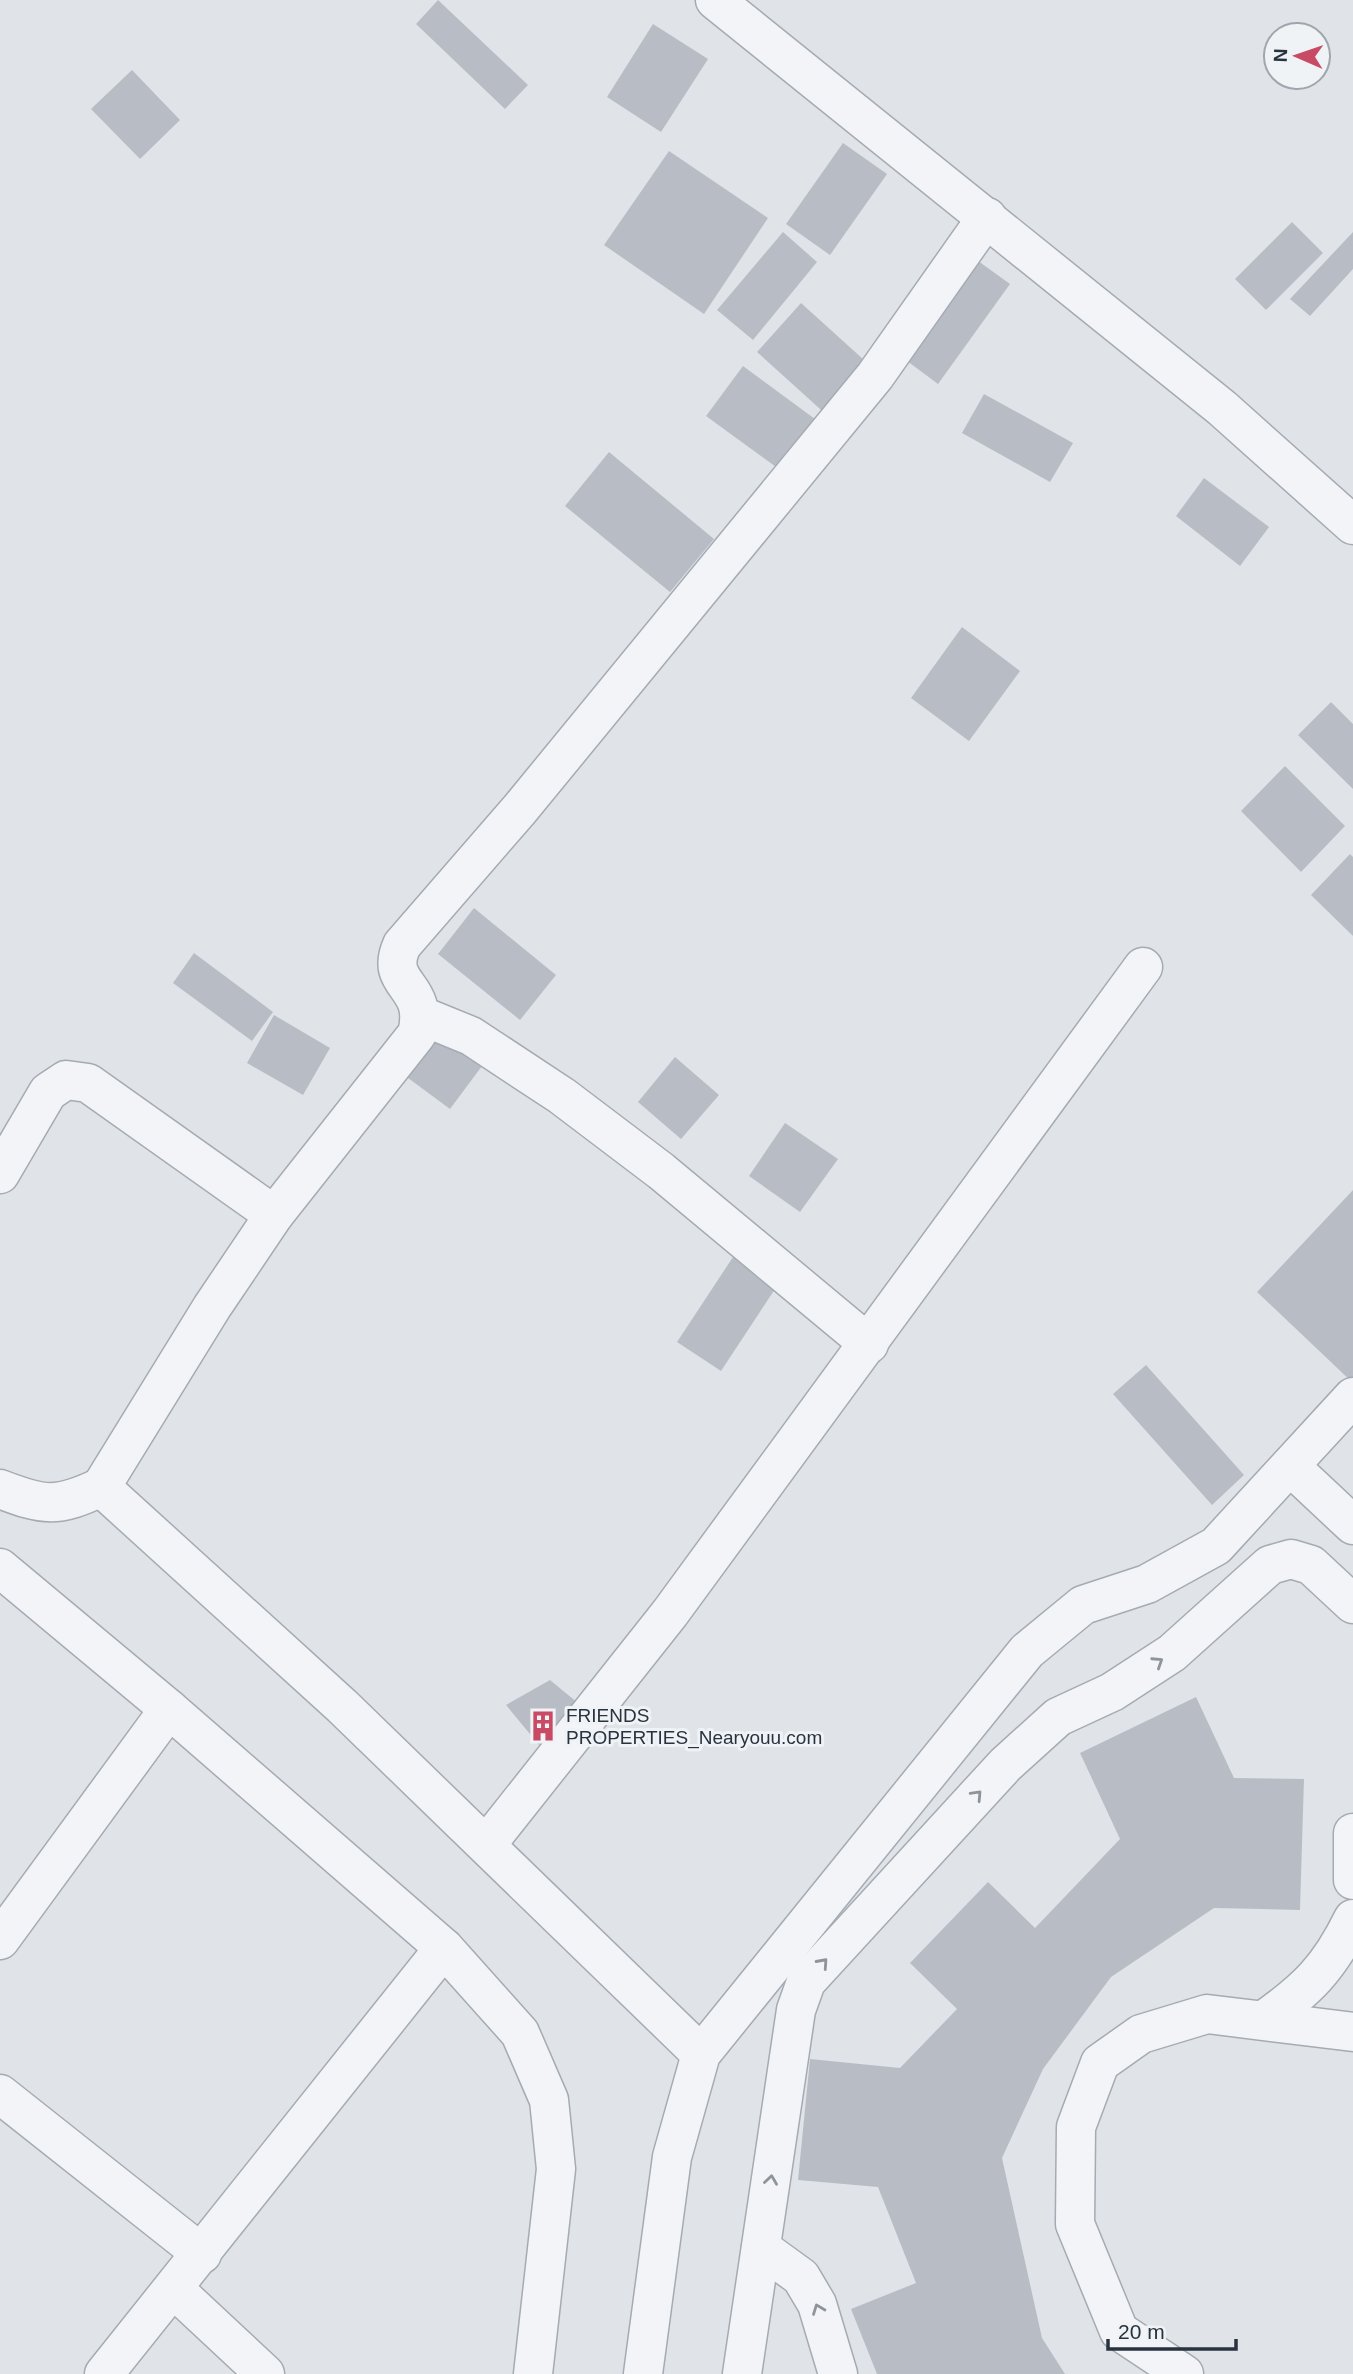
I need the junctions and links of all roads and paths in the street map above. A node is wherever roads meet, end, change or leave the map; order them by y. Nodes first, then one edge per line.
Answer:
1 (715, 0) edge
2 (987, 217) junction
3 (1353, 525) edge
4 (1143, 967) dead end
5 (422, 1016) junction
6 (0, 1174) edge
7 (274, 1215) junction
8 (869, 1344) junction
9 (1353, 1397) edge
10 (1290, 1466) junction
11 (101, 1487) junction
12 (0, 1489) edge
13 (1353, 1525) edge
14 (0, 1568) edge
15 (1353, 1604) edge
16 (169, 1709) junction
17 (1353, 1833) edge
18 (487, 1844) junction
19 (1353, 1881) edge
20 (1353, 1919) edge
21 (0, 1940) edge
22 (443, 1948) junction
23 (1264, 2020) junction
24 (1353, 2032) edge
25 (701, 2054) junction
26 (0, 2094) edge
27 (761, 2248) junction
28 (202, 2253) junction
29 (174, 2289) junction
30 (104, 2374) edge
31 (265, 2374) edge
32 (533, 2374) edge
33 (643, 2374) edge
34 (742, 2374) edge
35 (838, 2374) edge
36 (1184, 2374) edge

1 - 2 street
2 - 3 street
2 - 5 street
4 - 8 street
5 - 7 street
5 - 8 street
6 - 7 street
7 - 11 street
8 - 18 street
9 - 10 street
10 - 13 street
10 - 25 street
11 - 12 street
11 - 18 street
14 - 16 street
27 -> 15 street
16 - 21 street
16 - 22 street
17 - 19 street
18 - 25 street
20 - 23 street
22 - 28 street
22 - 32 street
23 - 24 street
23 - 36 street
25 - 33 street
26 - 28 street
27 - 34 street
35 -> 27 street
28 - 29 street
29 - 30 street
29 - 31 street

